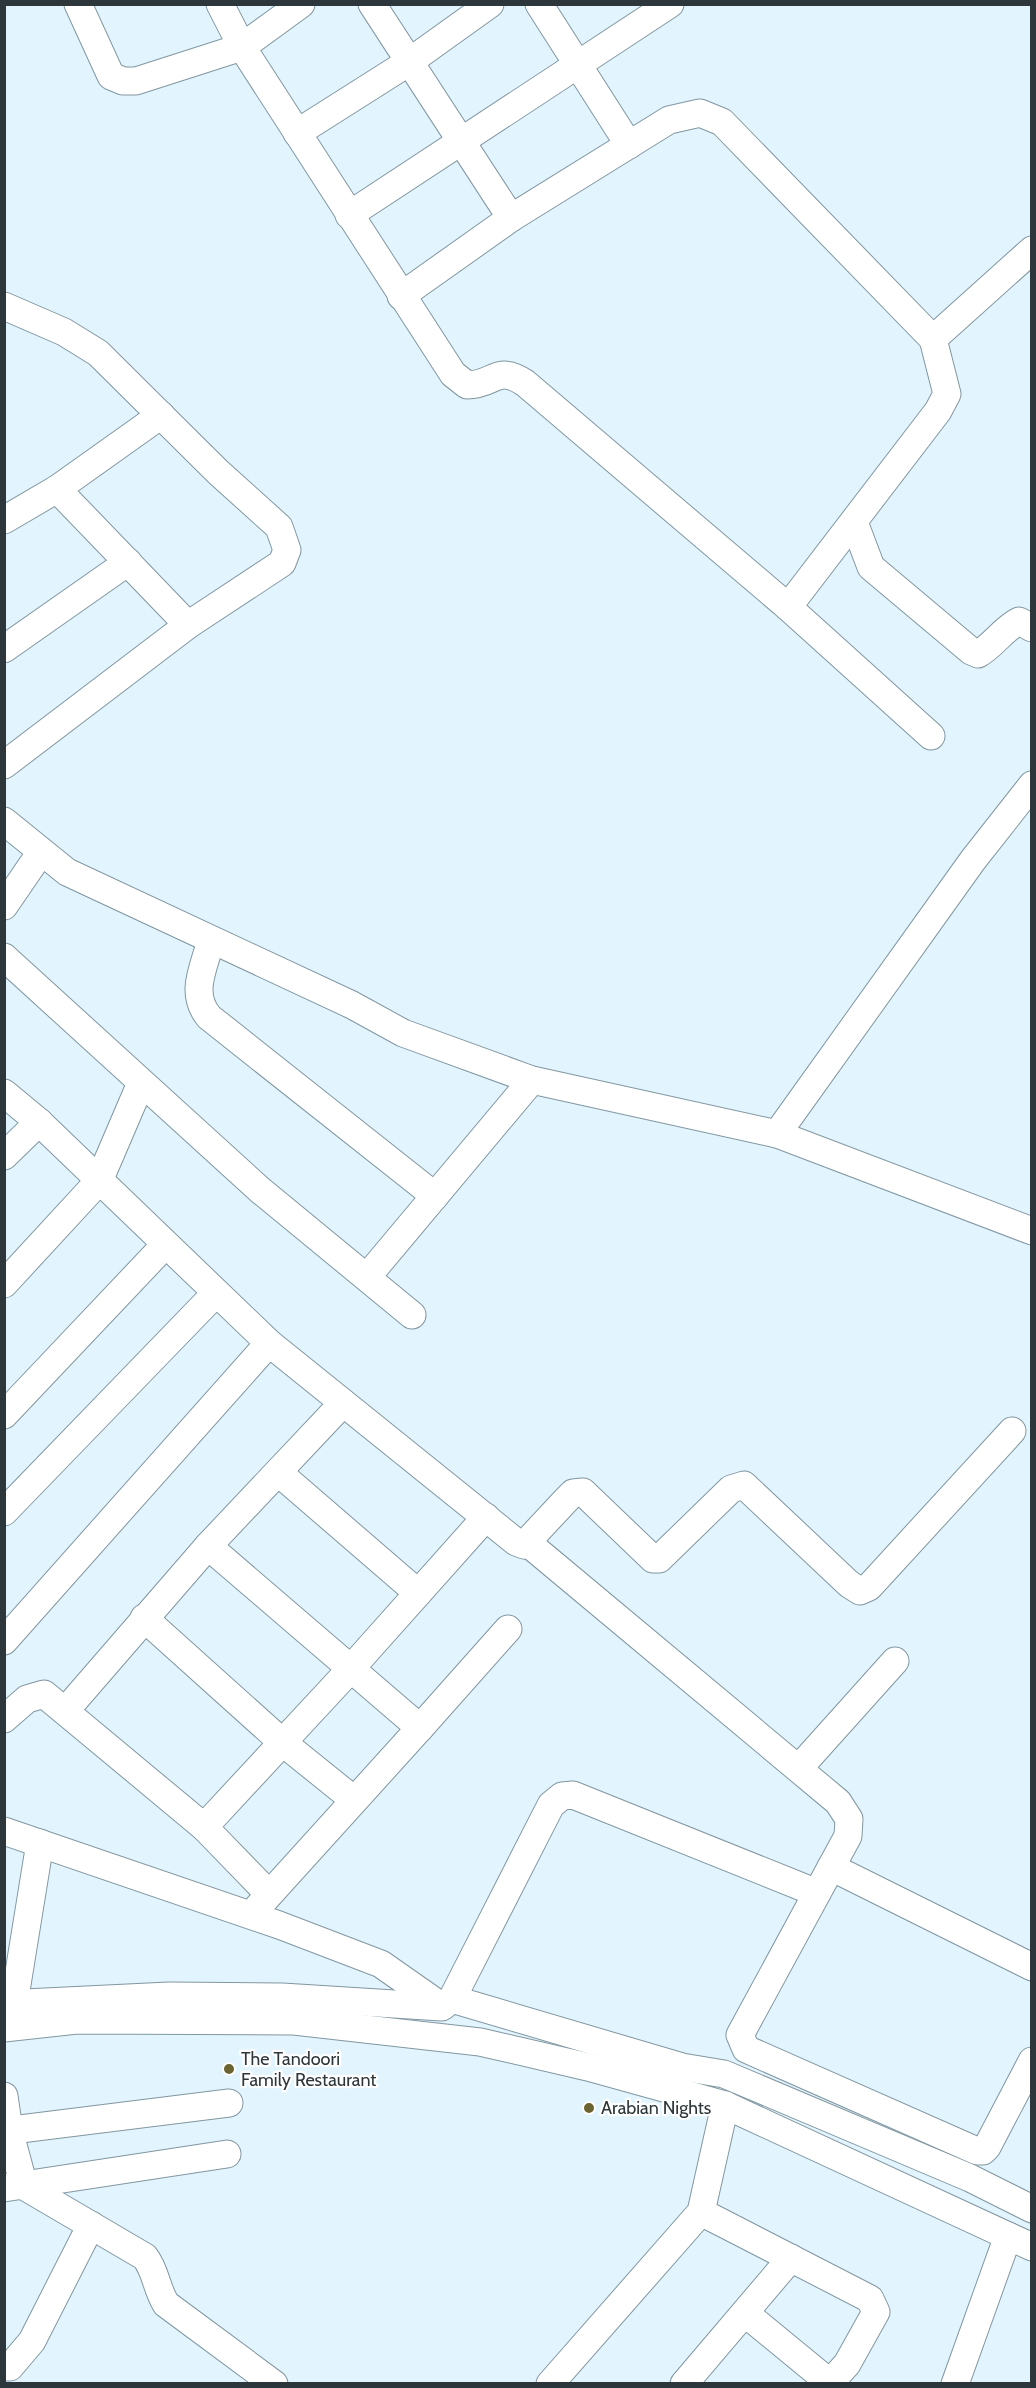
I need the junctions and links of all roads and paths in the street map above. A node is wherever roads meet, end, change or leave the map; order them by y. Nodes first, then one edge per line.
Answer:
1 (78, 4) edge
2 (220, 4) edge
3 (301, 4) edge
4 (372, 4) edge
5 (490, 4) edge
6 (539, 4) edge
7 (670, 4) edge
8 (242, 47) junction
9 (409, 62) junction
10 (577, 63) junction
11 (297, 133) junction
12 (460, 140) junction
13 (629, 145) junction
14 (349, 214) junction
15 (511, 218) junction
16 (1032, 250) edge
17 (401, 296) junction
18 (4, 306) edge
19 (933, 339) junction
20 (161, 415) junction
21 (57, 489) junction
22 (4, 520) edge
23 (854, 522) junction
24 (128, 562) junction
25 (788, 607) junction
26 (188, 625) junction
27 (1032, 628) edge
28 (4, 649) edge
29 (931, 736) dead end
30 (4, 765) edge
31 (1032, 785) edge
32 (4, 821) edge
33 (41, 852) junction
34 (4, 906) edge
35 (211, 940) junction
36 (4, 957) edge
37 (532, 1080) junction
38 (141, 1083) junction
39 (4, 1093) edge
40 (39, 1122) junction
41 (777, 1134) junction
42 (4, 1156) edge
43 (99, 1181) junction
44 (435, 1196) junction
45 (1027, 1222) edge
46 (165, 1245) junction
47 (367, 1277) junction
48 (4, 1284) edge
49 (216, 1293) junction
50 (412, 1315) dead end
51 (269, 1343) junction
52 (343, 1403) junction
53 (4, 1415) edge
54 (1012, 1431) dead end
55 (279, 1473) junction
56 (4, 1512) edge
57 (486, 1517) junction
58 (208, 1546) junction
59 (535, 1549) dead end
60 (418, 1593) junction
61 (144, 1618) junction
62 (508, 1629) dead end
63 (4, 1641) edge
64 (895, 1661) dead end
65 (351, 1669) junction
66 (66, 1710) junction
67 (4, 1719) edge
68 (420, 1728) junction
69 (282, 1742) junction
70 (799, 1768) junction
71 (354, 1800) junction
72 (204, 1827) junction
73 (4, 1831) edge
74 (40, 1843) junction
75 (831, 1867) junction
76 (817, 1893) junction
77 (269, 1894) junction
78 (250, 1916) junction
79 (1032, 1967) edge
80 (9, 2003) edge
81 (447, 2003) junction
82 (4, 2028) edge
83 (1032, 2061) edge
84 (4, 2096) edge
85 (229, 2103) dead end
86 (725, 2105) junction
87 (7, 2130) edge
88 (227, 2154) dead end
89 (14, 2187) edge
90 (1032, 2209) edge
91 (701, 2212) junction
92 (91, 2225) junction
93 (1020, 2242) edge
94 (791, 2258) junction
95 (745, 2313) junction
96 (4, 2367) edge
97 (829, 2383) edge
98 (274, 2384) edge
99 (550, 2384) edge
100 (684, 2384) edge
101 (955, 2384) edge

1 - 8 street
2 - 8 street
3 - 8 street
4 - 9 street
5 - 9 street
6 - 10 street
7 - 10 street
8 - 11 street
9 - 11 street
9 - 12 street
10 - 12 street
10 - 13 street
11 - 14 street
12 - 14 street
12 - 15 street
13 - 15 street
13 - 19 street
14 - 17 street
15 - 17 street
16 - 19 street
17 - 25 street
18 - 20 street
19 - 23 street
20 - 21 street
20 - 26 street
21 - 22 street
21 - 24 street
23 - 25 street
23 - 27 street
24 - 26 street
24 - 28 street
25 - 29 street
26 - 30 street
31 - 41 street
32 - 33 street
33 - 34 street
33 - 35 street
35 - 37 street
35 - 44 street
36 - 38 street
37 - 41 street
37 - 44 street
38 - 43 street
38 - 47 street
39 - 40 street
40 - 42 street
40 - 43 street
41 - 45 street
43 - 46 street
43 - 48 street
44 - 47 street
46 - 49 street
46 - 53 street
47 - 50 street
49 - 51 street
49 - 56 street
51 - 52 street
51 - 63 street
52 - 55 street
52 - 57 street
54 - 57 street
55 - 58 street
55 - 60 street
57 - 60 street
58 - 61 street
58 - 65 street
59 - 70 street
60 - 65 street
61 - 66 street
61 - 69 street
62 - 68 street
64 - 70 street
65 - 68 street
65 - 69 street
66 - 67 street
66 - 72 street
68 - 71 street
69 - 71 street
69 - 72 street
70 - 75 street
71 - 77 street
72 - 77 street
73 - 74 street
74 - 78 street
74 - 80 street
75 - 76 street
75 - 79 street
76 - 81 street
76 - 83 street
77 - 78 street
78 - 81 street
80 - 81 street
81 - 90 street
82 - 86 street
84 - 87 street
85 - 87 street
86 - 91 street
86 - 93 street
87 - 89 street
88 - 89 street
89 - 92 street
91 - 94 street
91 - 99 street
92 - 96 street
92 - 98 street
93 - 101 street
94 - 95 street
94 - 97 street
95 - 97 street
95 - 100 street

